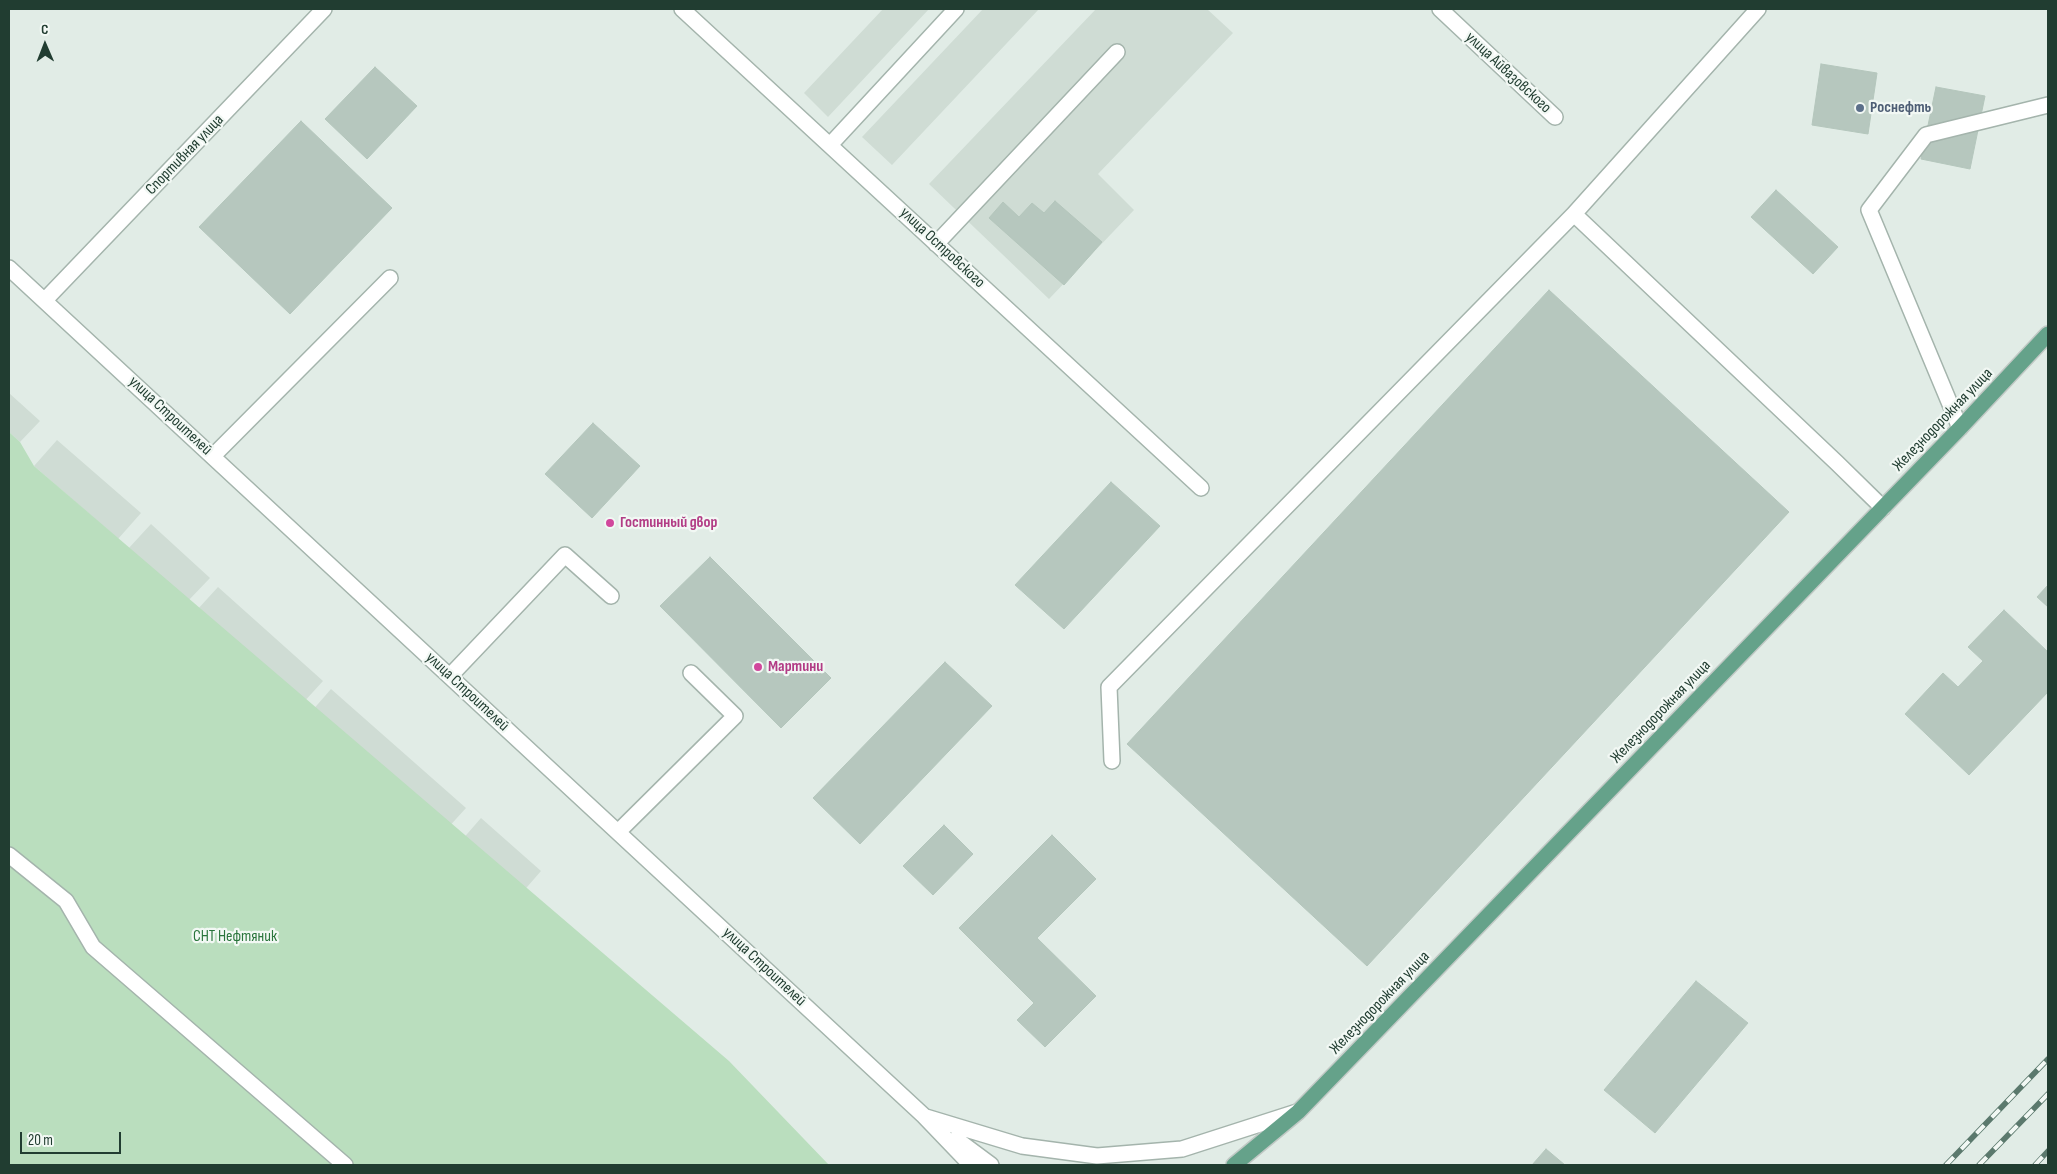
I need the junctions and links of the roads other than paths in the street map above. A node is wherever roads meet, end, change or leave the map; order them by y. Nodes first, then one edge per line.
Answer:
1 (324, 9) edge
2 (682, 9) edge
3 (956, 9) edge
4 (1440, 9) edge
5 (1758, 9) edge
6 (1117, 52) dead end
7 (2048, 105) edge
8 (1555, 117) dead end
9 (830, 145) junction
10 (1574, 214) junction
11 (936, 244) junction
12 (9, 268) edge
13 (390, 278) dead end
14 (45, 300) junction
15 (2048, 334) edge
16 (1960, 428) junction
17 (213, 456) junction
18 (1201, 488) dead end
19 (1882, 508) junction
20 (611, 596) dead end
21 (691, 673) dead end
22 (450, 676) junction
23 (1112, 762) dead end
24 (618, 832) junction
25 (9, 855) edge
26 (1298, 1112) junction
27 (924, 1116) junction
28 (345, 1165) edge
29 (971, 1165) edge
30 (991, 1165) edge
31 (1234, 1165) edge

1 - 14 street, Спортивная улица
2 - 9 street, улица Островского
3 - 9 street
4 - 8 street, улица Айвазовского
5 - 10 street
6 - 11 street
7 - 16 street
9 - 11 street, улица Островского
10 - 19 street
10 - 23 street
11 - 18 street, улица Островского
12 - 14 street, улица Строителей
13 - 17 street
14 - 17 street, улица Строителей
15 - 16 main road, Железнодорожная улица
16 - 19 main road, Железнодорожная улица
17 - 22 street, улица Строителей
19 - 26 main road, Железнодорожная улица
20 - 22 street
21 - 24 street
22 - 24 street, улица Строителей
24 - 27 street, улица Строителей
25 - 28 street
26 - 27 street
26 - 31 main road, Железнодорожная улица
27 - 29 street
27 - 30 street

